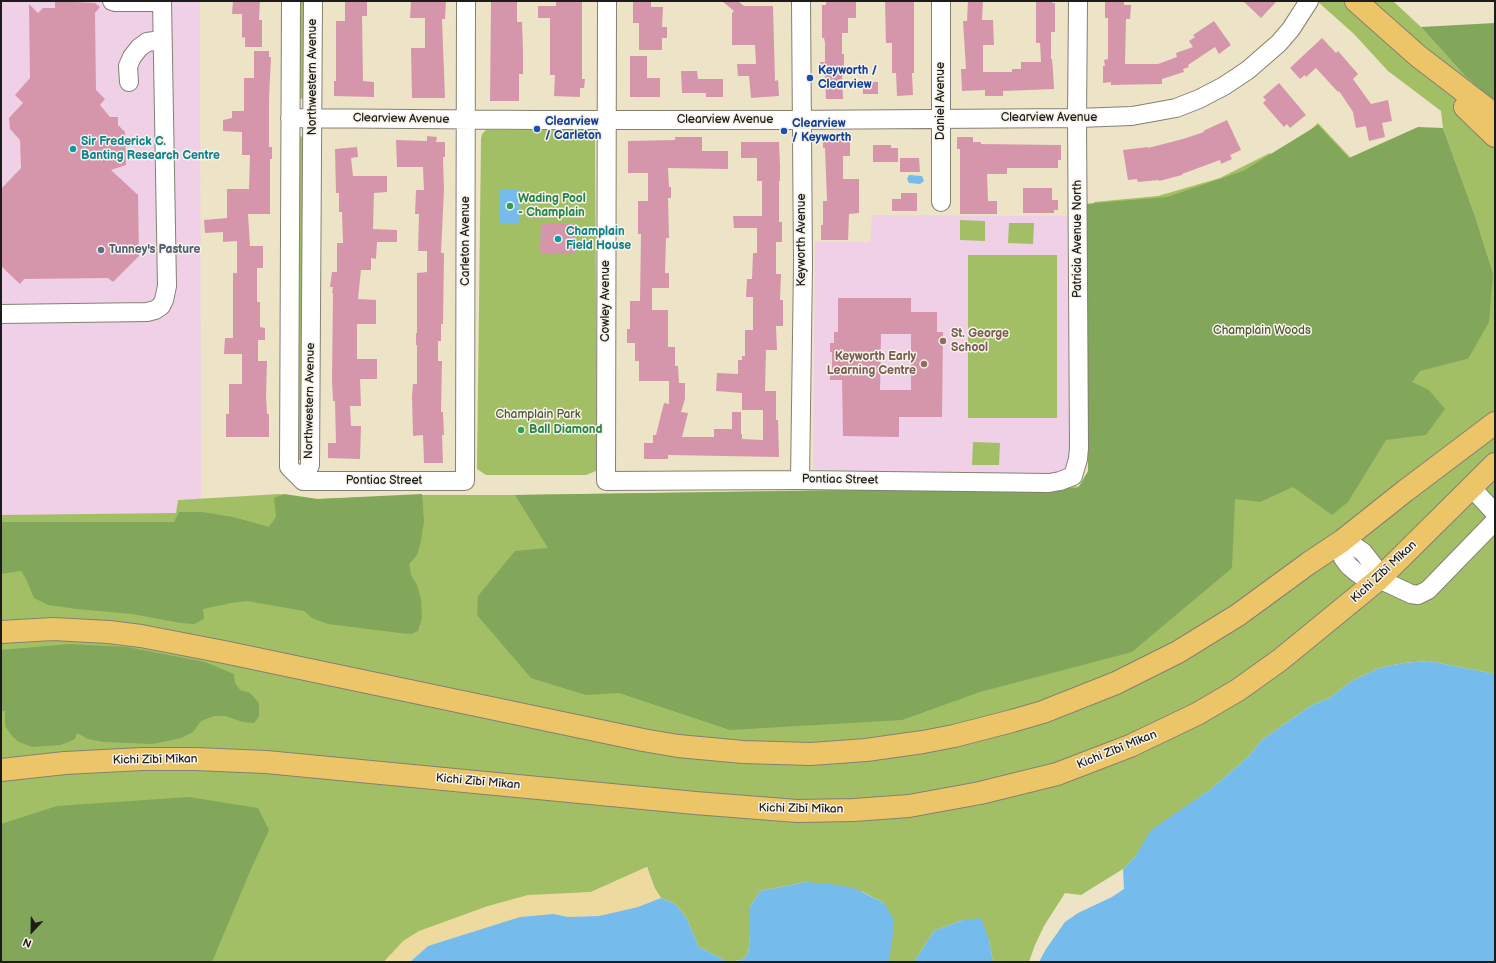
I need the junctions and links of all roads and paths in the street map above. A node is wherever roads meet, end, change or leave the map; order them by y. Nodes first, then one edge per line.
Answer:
1 (112, 1) edge
2 (291, 1) edge
3 (313, 1) edge
4 (466, 1) edge
5 (607, 1) edge
6 (802, 1) edge
7 (941, 1) edge
8 (1078, 1) edge
9 (1309, 1) edge
10 (1356, 1) edge
11 (162, 2) edge
12 (162, 40) junction
13 (1418, 56) junction
14 (129, 82) dead end
15 (1495, 115) edge
16 (290, 118) junction
17 (313, 118) junction
18 (941, 118) junction
19 (1077, 118) junction
20 (466, 120) junction
21 (606, 120) junction
22 (801, 120) junction
23 (1495, 136) edge
24 (941, 202) dead end
25 (1, 314) edge
26 (1495, 423) edge
27 (1495, 464) edge
28 (1073, 476) joint
29 (800, 480) junction
30 (303, 481) junction
31 (465, 481) joint
32 (606, 481) joint
33 (1471, 487) junction
34 (1495, 513) edge
35 (1495, 520) edge
36 (1342, 541) junction
37 (1379, 579) junction
38 (1, 632) edge
39 (1, 770) edge

1 - 11 street
2 - 16 street, Northwestern Avenue
3 - 17 street, Northwestern Avenue
4 - 20 street, Carleton Avenue
5 - 21 street, Cowley Avenue
6 - 22 street, Keyworth Avenue
7 - 18 street, Daniel Avenue
8 - 19 street, Patricia Avenue North
9 - 19 street, Clearview Avenue
10 - 13 main road
11 - 12 street
12 - 14 street
12 - 25 street
13 - 15 main road
13 - 23 main road
16 - 17 street, Clearview Avenue
16 - 30 street, Northwestern Avenue
17 - 20 street, Clearview Avenue
17 - 30 street, Northwestern Avenue
18 - 19 street, Clearview Avenue
18 - 22 street, Clearview Avenue
18 - 24 street, Daniel Avenue
19 - 28 street, Patricia Avenue North
20 - 21 street, Clearview Avenue
20 - 31 street, Carleton Avenue
21 - 22 street, Clearview Avenue
21 - 32 street, Cowley Avenue
22 - 29 street, Keyworth Avenue
26 - 36 main road
27 - 33 main road, Kichi Zībī Mīkan
28 - 29 street, Pontiac Street
29 - 32 street, Pontiac Street
30 - 31 street, Pontiac Street
33 - 34 street
33 - 37 main road, Kichi Zībī Mīkan
35 - 37 street
36 - 37 street
36 - 38 main road
37 - 39 main road, Kichi Zībī Mīkan

